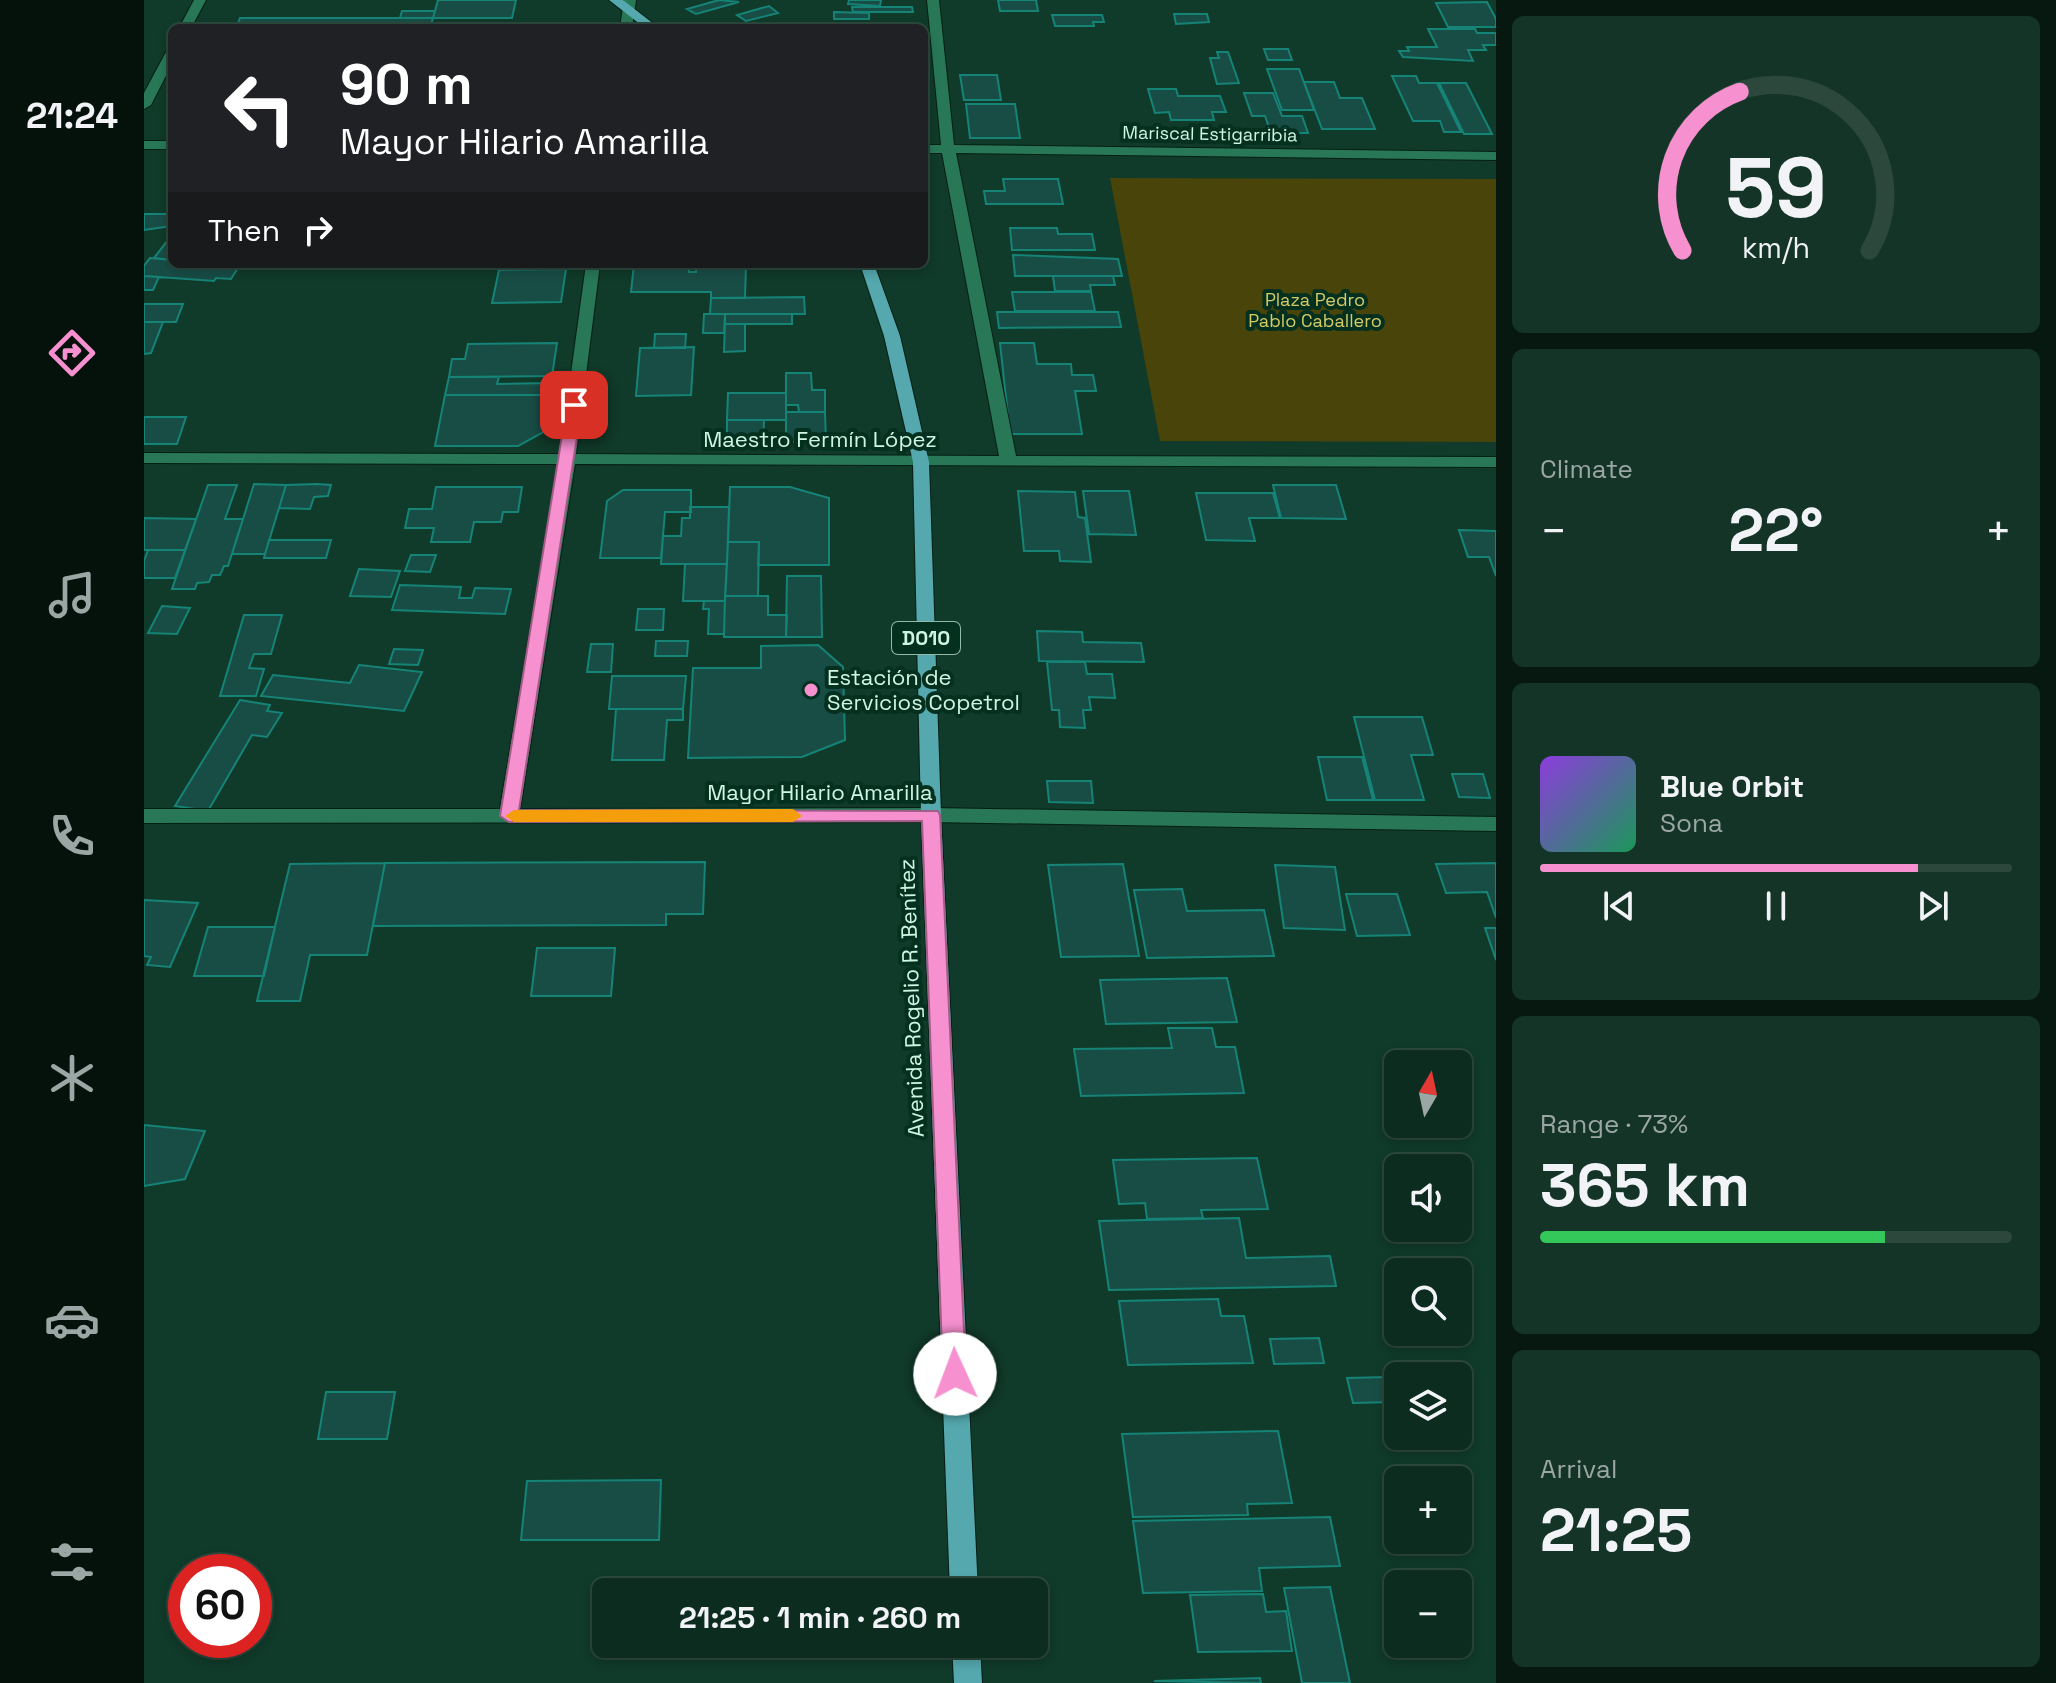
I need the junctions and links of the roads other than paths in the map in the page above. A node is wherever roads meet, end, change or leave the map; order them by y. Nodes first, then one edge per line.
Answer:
1 (200, 0) edge
2 (615, 0) edge
3 (933, 0) edge
4 (630, 4) edge
5 (187, 24) edge
6 (627, 24) edge
7 (649, 24) edge
8 (168, 60) edge
9 (144, 105) edge
10 (144, 145) edge
11 (168, 145) edge
12 (928, 149) edge
13 (948, 149) junction
14 (1496, 156) edge
15 (592, 268) edge
16 (868, 268) edge
17 (144, 458) edge
18 (1008, 459) junction
19 (567, 461) junction
20 (921, 462) junction
21 (1496, 462) edge
22 (931, 815) junction
23 (144, 816) edge
24 (509, 816) junction
25 (1496, 824) edge
26 (963, 1578) edge
27 (967, 1658) edge
28 (968, 1683) edge

1 - 5 street
2 - 4 main road
3 - 13 street
4 - 6 street
4 - 7 main road
8 - 9 street
10 - 11 street
12 - 13 street, Mariscal Estigarribia
13 - 14 street, Mariscal Estigarribia
13 - 18 street
15 - 19 street
16 - 20 main road, Avenida Rogelio R. Benítez / D010
17 - 19 street, Maestro Fermín López
18 - 20 street, Maestro Fermín López
18 - 21 street, Maestro Fermín López
19 - 20 street, Maestro Fermín López
19 - 24 street
20 - 22 main road, Avenida Rogelio R. Benítez / D010
22 - 24 street, Mayor Hilario Amarilla
22 - 25 street, Mayor Hilario Amarilla
22 - 26 main road, Avenida Rogelio R. Benítez / D010
23 - 24 street, Mayor Hilario Amarilla
27 - 28 main road

